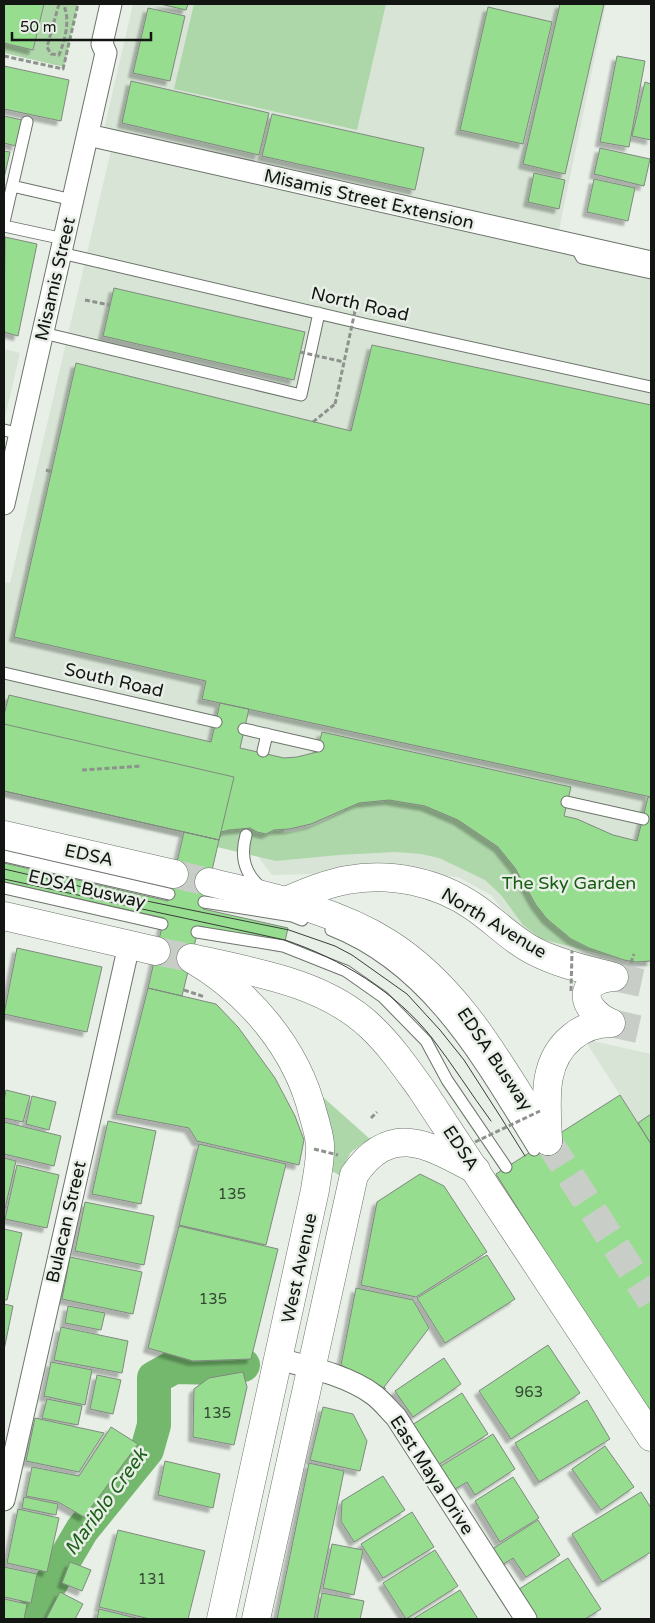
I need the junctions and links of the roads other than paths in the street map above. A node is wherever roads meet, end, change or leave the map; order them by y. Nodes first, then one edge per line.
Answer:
1 (111, 4) edge
2 (125, 4) edge
3 (106, 53) junction
4 (27, 122) dead end
5 (88, 135) junction
6 (12, 186) junction
7 (73, 200) junction
8 (4, 224) edge
9 (570, 240) junction
10 (62, 246) junction
11 (651, 262) edge
12 (651, 273) edge
13 (319, 313) junction
14 (43, 334) junction
15 (651, 387) edge
16 (12, 432) edge
17 (4, 504) edge
18 (4, 672) edge
19 (216, 722) dead end
20 (244, 729) dead end
21 (267, 734) junction
22 (318, 746) dead end
23 (263, 751) dead end
24 (567, 802) dead end
25 (642, 819) dead end
26 (246, 834) dead end
27 (4, 835) edge
28 (4, 856) edge
29 (172, 884) joint
30 (4, 888) edge
31 (207, 892) joint
32 (282, 900) junction
33 (4, 916) edge
34 (162, 924) dead end
35 (197, 932) dead end
36 (129, 945) junction
37 (156, 950) tunnel mouth
38 (191, 958) joint
39 (541, 1146) junction
40 (506, 1168) dead end
41 (476, 1170) junction
42 (279, 1359) junction
43 (312, 1368) junction
44 (651, 1437) edge
45 (4, 1500) edge
46 (221, 1619) edge
47 (256, 1619) edge
48 (526, 1619) edge

1 - 3 street, Misamis Street
2 - 3 street, Misamis Street
3 - 5 street, Misamis Street
4 - 6 lane
5 - 7 street, Misamis Street
5 - 9 street, Misamis Street Extension
6 - 7 lane
6 - 8 lane
7 - 10 street, Misamis Street
8 - 10 lane, North Road
9 - 11 street, Misamis Street Extension
9 - 12 lane
10 - 13 lane, North Road
10 - 14 street, Misamis Street
13 - 14 lane
13 - 15 lane, North Road
14 - 16 street, Misamis Street
16 - 17 street, Misamis Street
18 - 19 lane, South Road
20 - 21 lane
21 - 22 lane
21 - 23 lane
24 - 25 lane
26 - 32 lane
27 - 29 main road, EDSA
28 - 29 lane, EDSA Busway
30 - 34 lane, EDSA Busway
31 - 32 main road
31 - 39 lane, EDSA Busway
32 - 39 main road
32 - 39 main road, North Avenue
33 - 36 main road
35 - 40 lane
36 - 37 main road
36 - 45 street, Bulacan Street
38 - 41 main road, EDSA
38 - 42 main road, West Avenue
41 - 43 main road, West Avenue
41 - 44 main road, EDSA
42 - 43 street, East Maya Drive
42 - 46 main road, West Avenue
43 - 47 main road, West Avenue
43 - 48 street, East Maya Drive

